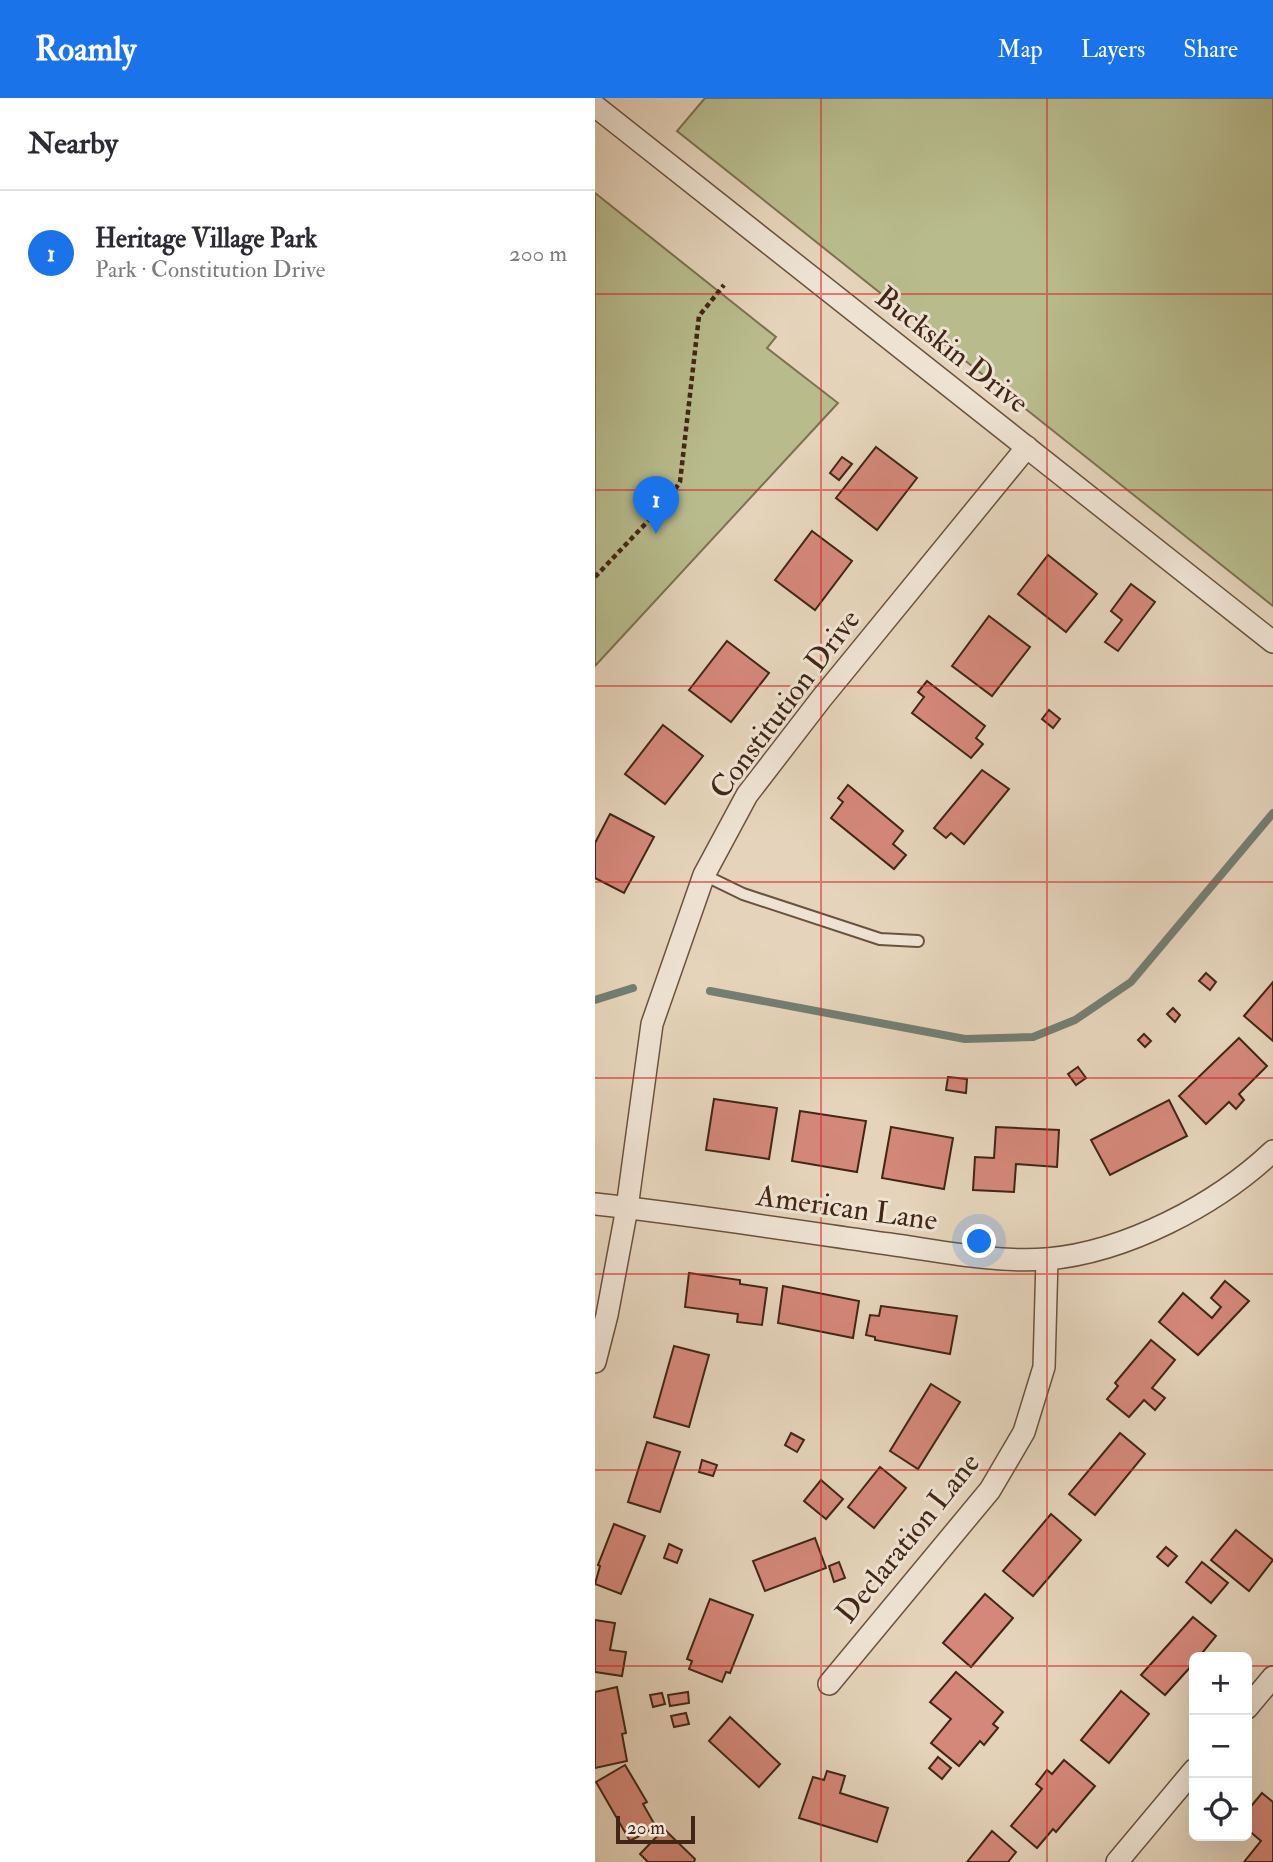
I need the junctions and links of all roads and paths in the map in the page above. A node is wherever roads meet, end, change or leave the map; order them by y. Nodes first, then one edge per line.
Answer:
1 (595, 106) edge
2 (724, 285) dead end
3 (1027, 447) junction
4 (595, 577) edge
5 (1273, 642) edge
6 (704, 875) junction
7 (918, 940) dead end
8 (1273, 1151) edge
9 (595, 1204) edge
10 (627, 1208) junction
11 (1047, 1259) junction
12 (595, 1362) edge
13 (1273, 1677) edge
14 (829, 1684) dead end
15 (1252, 1702) edge
16 (1189, 1776) edge
17 (1117, 1862) edge

1 - 3 street, Buckskin Drive
2 - 4 path
3 - 5 street, Buckskin Drive
3 - 6 street, Constitution Drive
6 - 7 lane
6 - 10 street, Constitution Drive
8 - 11 street, American Lane
9 - 10 street, American Lane
10 - 11 street, American Lane
10 - 12 street, Constitution Drive
11 - 14 street, Declaration Lane
13 - 15 street
16 - 17 street

